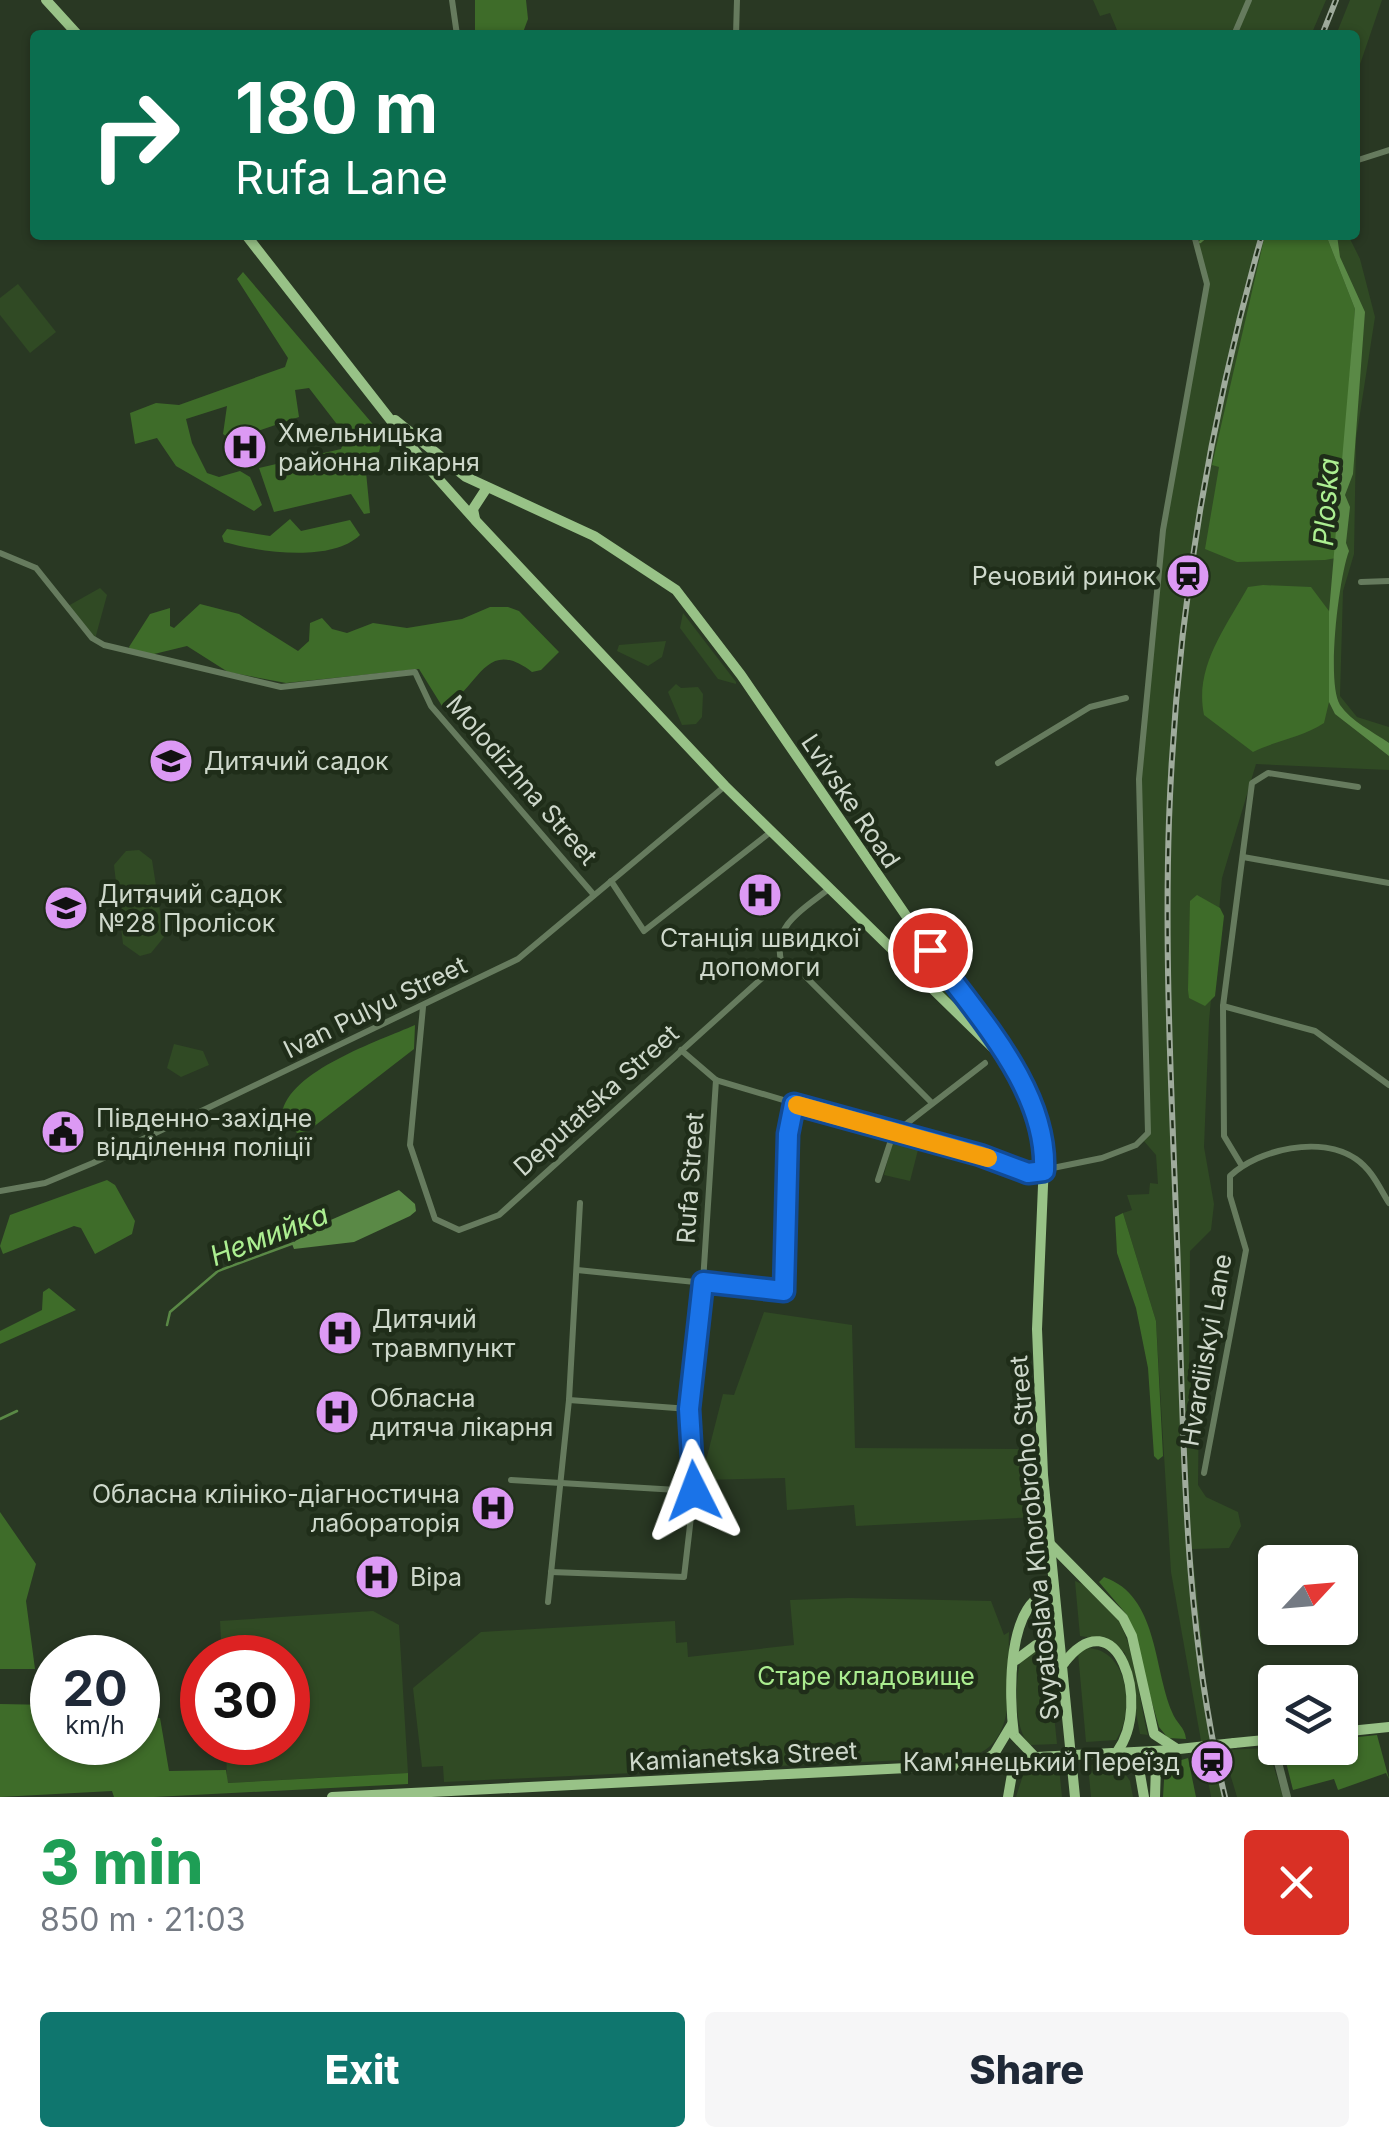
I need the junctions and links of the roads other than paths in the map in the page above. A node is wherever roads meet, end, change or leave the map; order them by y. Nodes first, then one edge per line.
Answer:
1 (46, 0) edge
2 (452, 0) edge
3 (737, 0) edge
4 (1249, 0) edge
5 (73, 30) edge
6 (456, 30) edge
7 (736, 30) edge
8 (1236, 30) edge
9 (1389, 150) edge
10 (1360, 159) edge
11 (256, 240) edge
12 (1195, 240) edge
13 (394, 420) junction
14 (486, 489) junction
15 (475, 520) junction
16 (0, 553) edge
17 (1361, 582) dead end
18 (1389, 582) edge
19 (1126, 698) dead end
20 (998, 763) dead end
21 (725, 786) junction
22 (1358, 787) dead end
23 (772, 831) junction
24 (1242, 857) junction
25 (611, 881) junction
26 (1389, 883) edge
27 (830, 888) junction
28 (594, 895) junction
29 (910, 922) junction
30 (895, 952) junction
31 (781, 960) junction
32 (423, 1006) junction
33 (1223, 1006) junction
34 (681, 1050) junction
35 (985, 1062) dead end
36 (1011, 1067) junction
37 (716, 1080) junction
38 (1389, 1085) edge
39 (931, 1102) junction
40 (794, 1104) junction
41 (893, 1134) junction
42 (1242, 1166) junction
43 (1044, 1171) junction
44 (878, 1180) dead end
45 (0, 1192) edge
46 (580, 1203) dead end
47 (1389, 1203) edge
48 (577, 1270) junction
49 (703, 1282) junction
50 (569, 1400) junction
51 (689, 1409) junction
52 (1204, 1473) dead end
53 (512, 1480) dead end
54 (562, 1484) junction
55 (694, 1491) junction
56 (1049, 1543) junction
57 (551, 1572) junction
58 (1054, 1591) junction
59 (548, 1602) dead end
60 (1064, 1663) junction
61 (1013, 1666) junction
62 (1013, 1724) junction
63 (1388, 1729) edge
64 (1358, 1731) edge
65 (1258, 1741) edge
66 (1178, 1749) junction
67 (1115, 1752) junction
68 (1036, 1757) junction
69 (981, 1763) junction
70 (1279, 1765) edge
71 (332, 1797) edge
72 (1008, 1797) edge
73 (1077, 1797) edge
74 (1144, 1797) edge
75 (1155, 1797) edge
76 (1287, 1797) edge

1 - 5 main road
2 - 6 street
3 - 7 street
4 - 8 street
9 - 10 street
11 - 13 main road, Lvivske Road
12 - 43 street
13 - 14 main road, Lvivske Road
13 - 15 main road, Lvivske Road
14 - 15 main road
14 - 29 main road, Lvivske Road
15 - 21 main road, Lvivske Road
16 - 28 street, Molodizhna Street
17 - 18 street
19 - 20 street
21 - 23 main road, Lvivske Road
21 - 25 street, Ivan Pulyu Street
22 - 24 street
23 - 25 street
23 - 27 main road, Lvivske Road
24 - 26 street
24 - 33 street
25 - 28 street, Ivan Pulyu Street
27 - 30 main road, Lvivske Road
27 - 31 street
28 - 32 street, Ivan Pulyu Street
29 - 30 main road
29 - 36 main road, Lvivske Road
30 - 36 main road, Lvivske Road
31 - 34 street, Deputatska Street
31 - 39 street
32 - 34 street, Deputatska Street
32 - 45 street, Ivan Pulyu Street
33 - 38 street
33 - 42 street
34 - 37 street
35 - 39 street
36 - 43 main road, Svyatoslava Khorobroho Street
37 - 40 street
37 - 49 street, Rufa Street
39 - 41 street
40 - 41 street
40 - 49 street
41 - 43 street
41 - 44 street
42 - 47 street
42 - 52 street, Hvardiiskyi Lane
43 - 56 main road, Svyatoslava Khorobroho Street
46 - 48 street
48 - 49 street
48 - 50 street
49 - 51 street, Rufa Street
50 - 51 street
50 - 54 street
51 - 55 street, Rufa Street
53 - 54 street
54 - 55 street
54 - 57 street
55 - 57 street, Rufa Street
56 - 58 main road, Svyatoslava Khorobroho Street
56 - 66 main road
57 - 59 street
58 - 60 main road, Svyatoslava Khorobroho Street
58 - 61 main road
60 - 61 main road
60 - 67 main road
60 - 73 main road, Svyatoslava Khorobroho Street
61 - 62 main road
62 - 68 main road
62 - 69 main road
63 - 64 main road
65 - 66 main road, Kamianetska Street, bridge
66 - 67 main road, Kamianetska Street
66 - 75 main road
67 - 68 main road, Kamianetska Street, bridge
67 - 74 main road
68 - 69 main road, Kamianetska Street
68 - 72 main road
69 - 71 main road, Kamianetska Street
70 - 76 street

